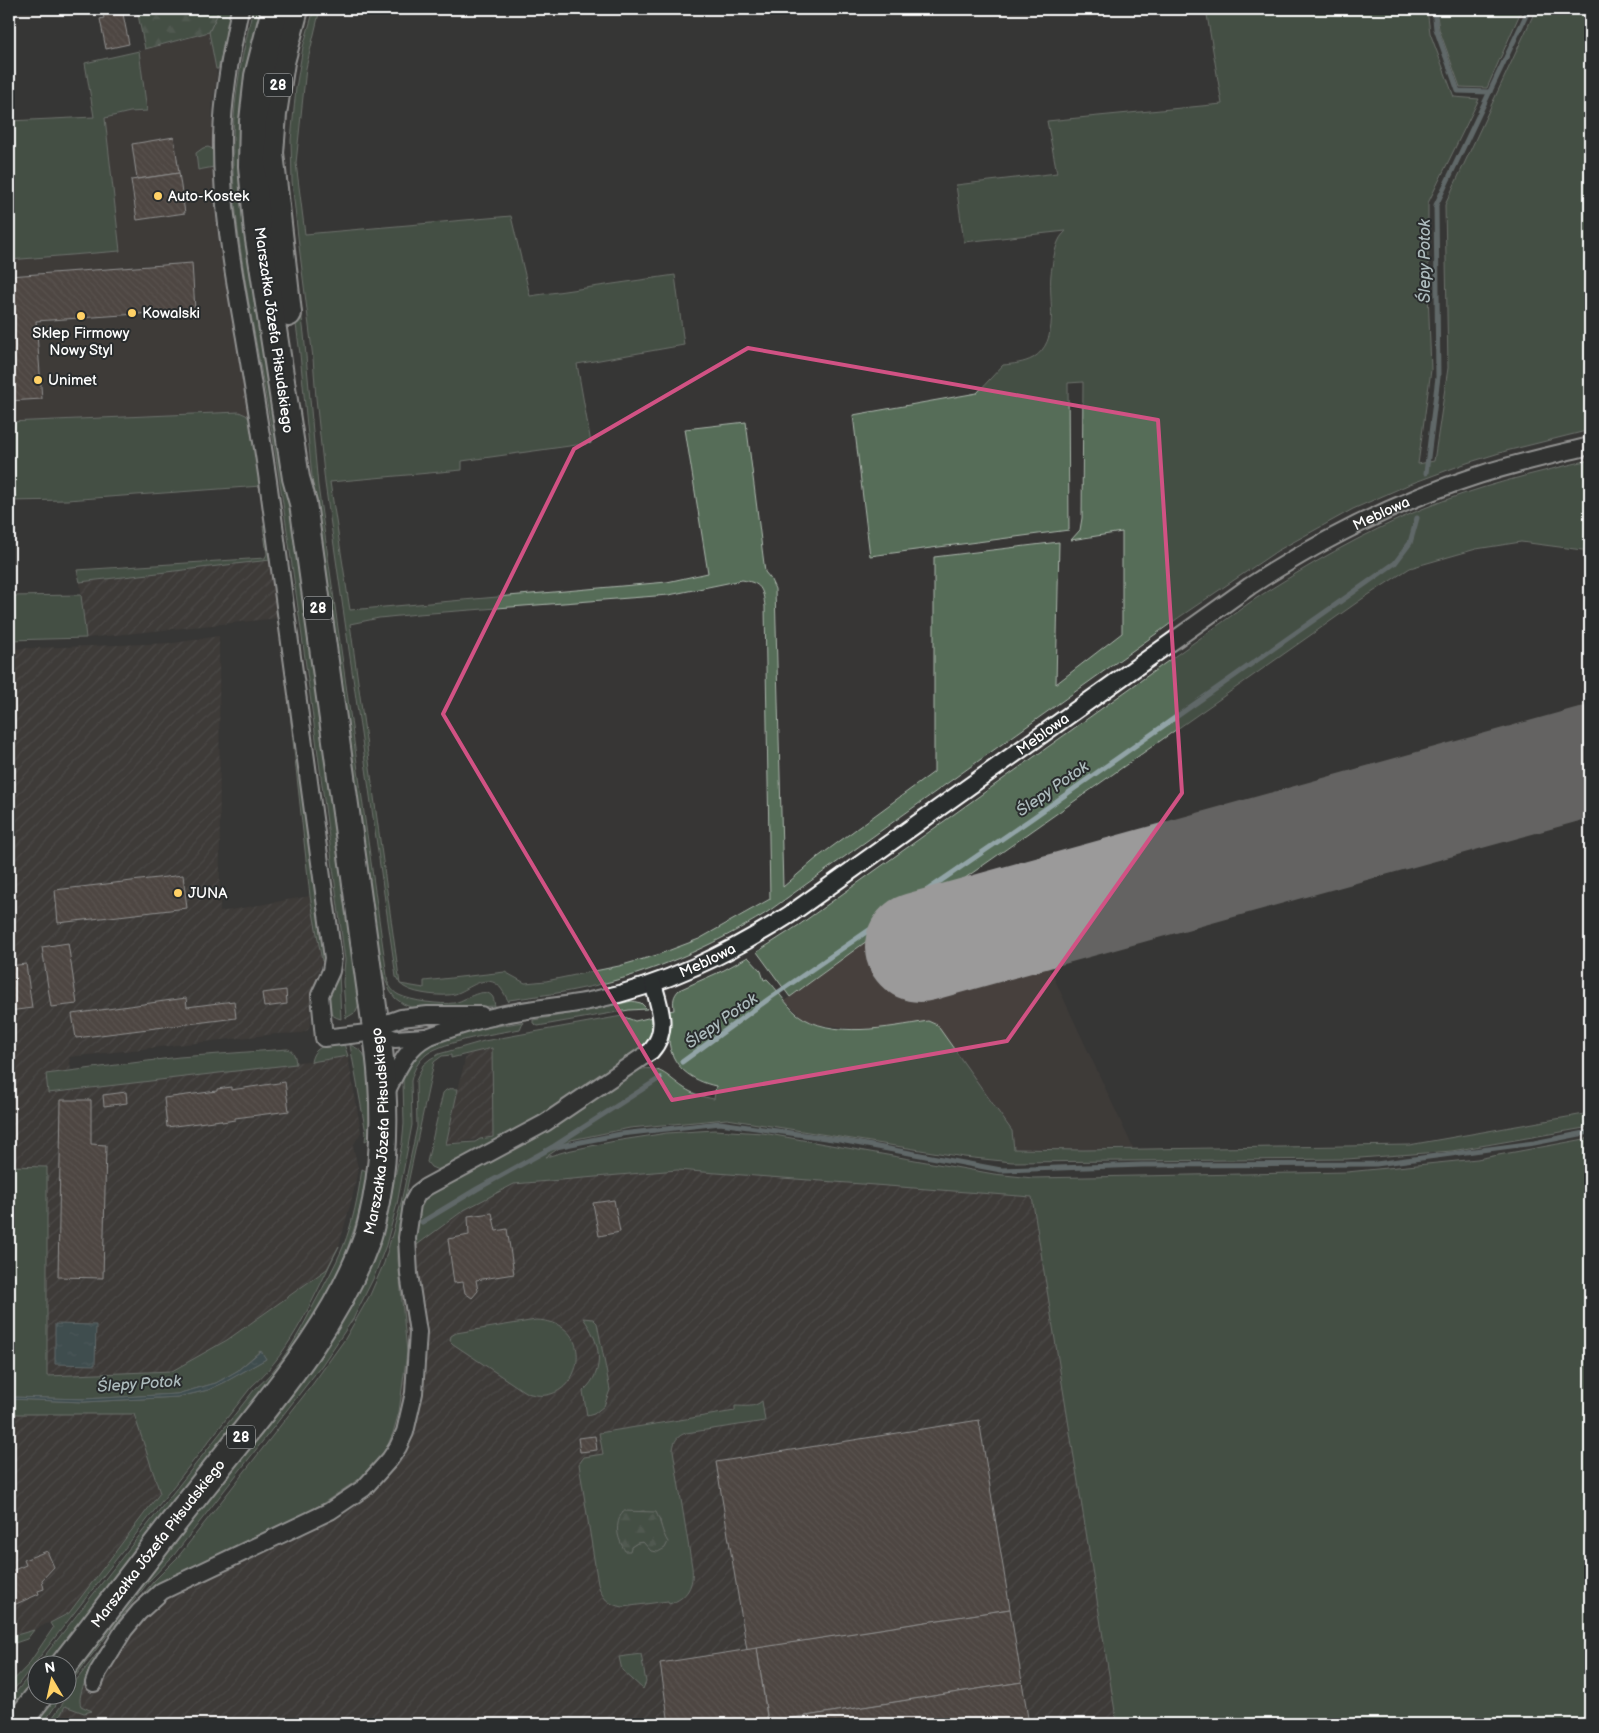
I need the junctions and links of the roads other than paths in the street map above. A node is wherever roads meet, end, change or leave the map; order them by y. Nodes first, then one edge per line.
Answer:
1 (240, 9) edge
2 (275, 9) edge
3 (295, 9) edge
4 (1590, 446) edge
5 (303, 503) junction
6 (653, 984) junction
7 (496, 1016) junction
8 (376, 1032) junction
9 (427, 1037) junction
10 (384, 1096) junction
11 (71, 1656) edge
12 (94, 1683) dead end
13 (31, 1706) edge
14 (17, 1724) edge

1 - 8 street
2 - 5 main road, Marszałka Józefa Piłsudskiego / 28
3 - 5 main road, Marszałka Józefa Piłsudskiego / 28
4 - 6 street, Meblowa
5 - 8 main road, Marszałka Józefa Piłsudskiego / 28
6 - 7 street, Meblowa
6 - 12 street
7 - 8 street, Meblowa
7 - 9 street, Meblowa
8 - 9 street, Meblowa
8 - 10 main road, Marszałka Józefa Piłsudskiego / 28
9 - 10 street, Meblowa
10 - 11 main road, Marszałka Józefa Piłsudskiego / 28
13 - 14 main road

